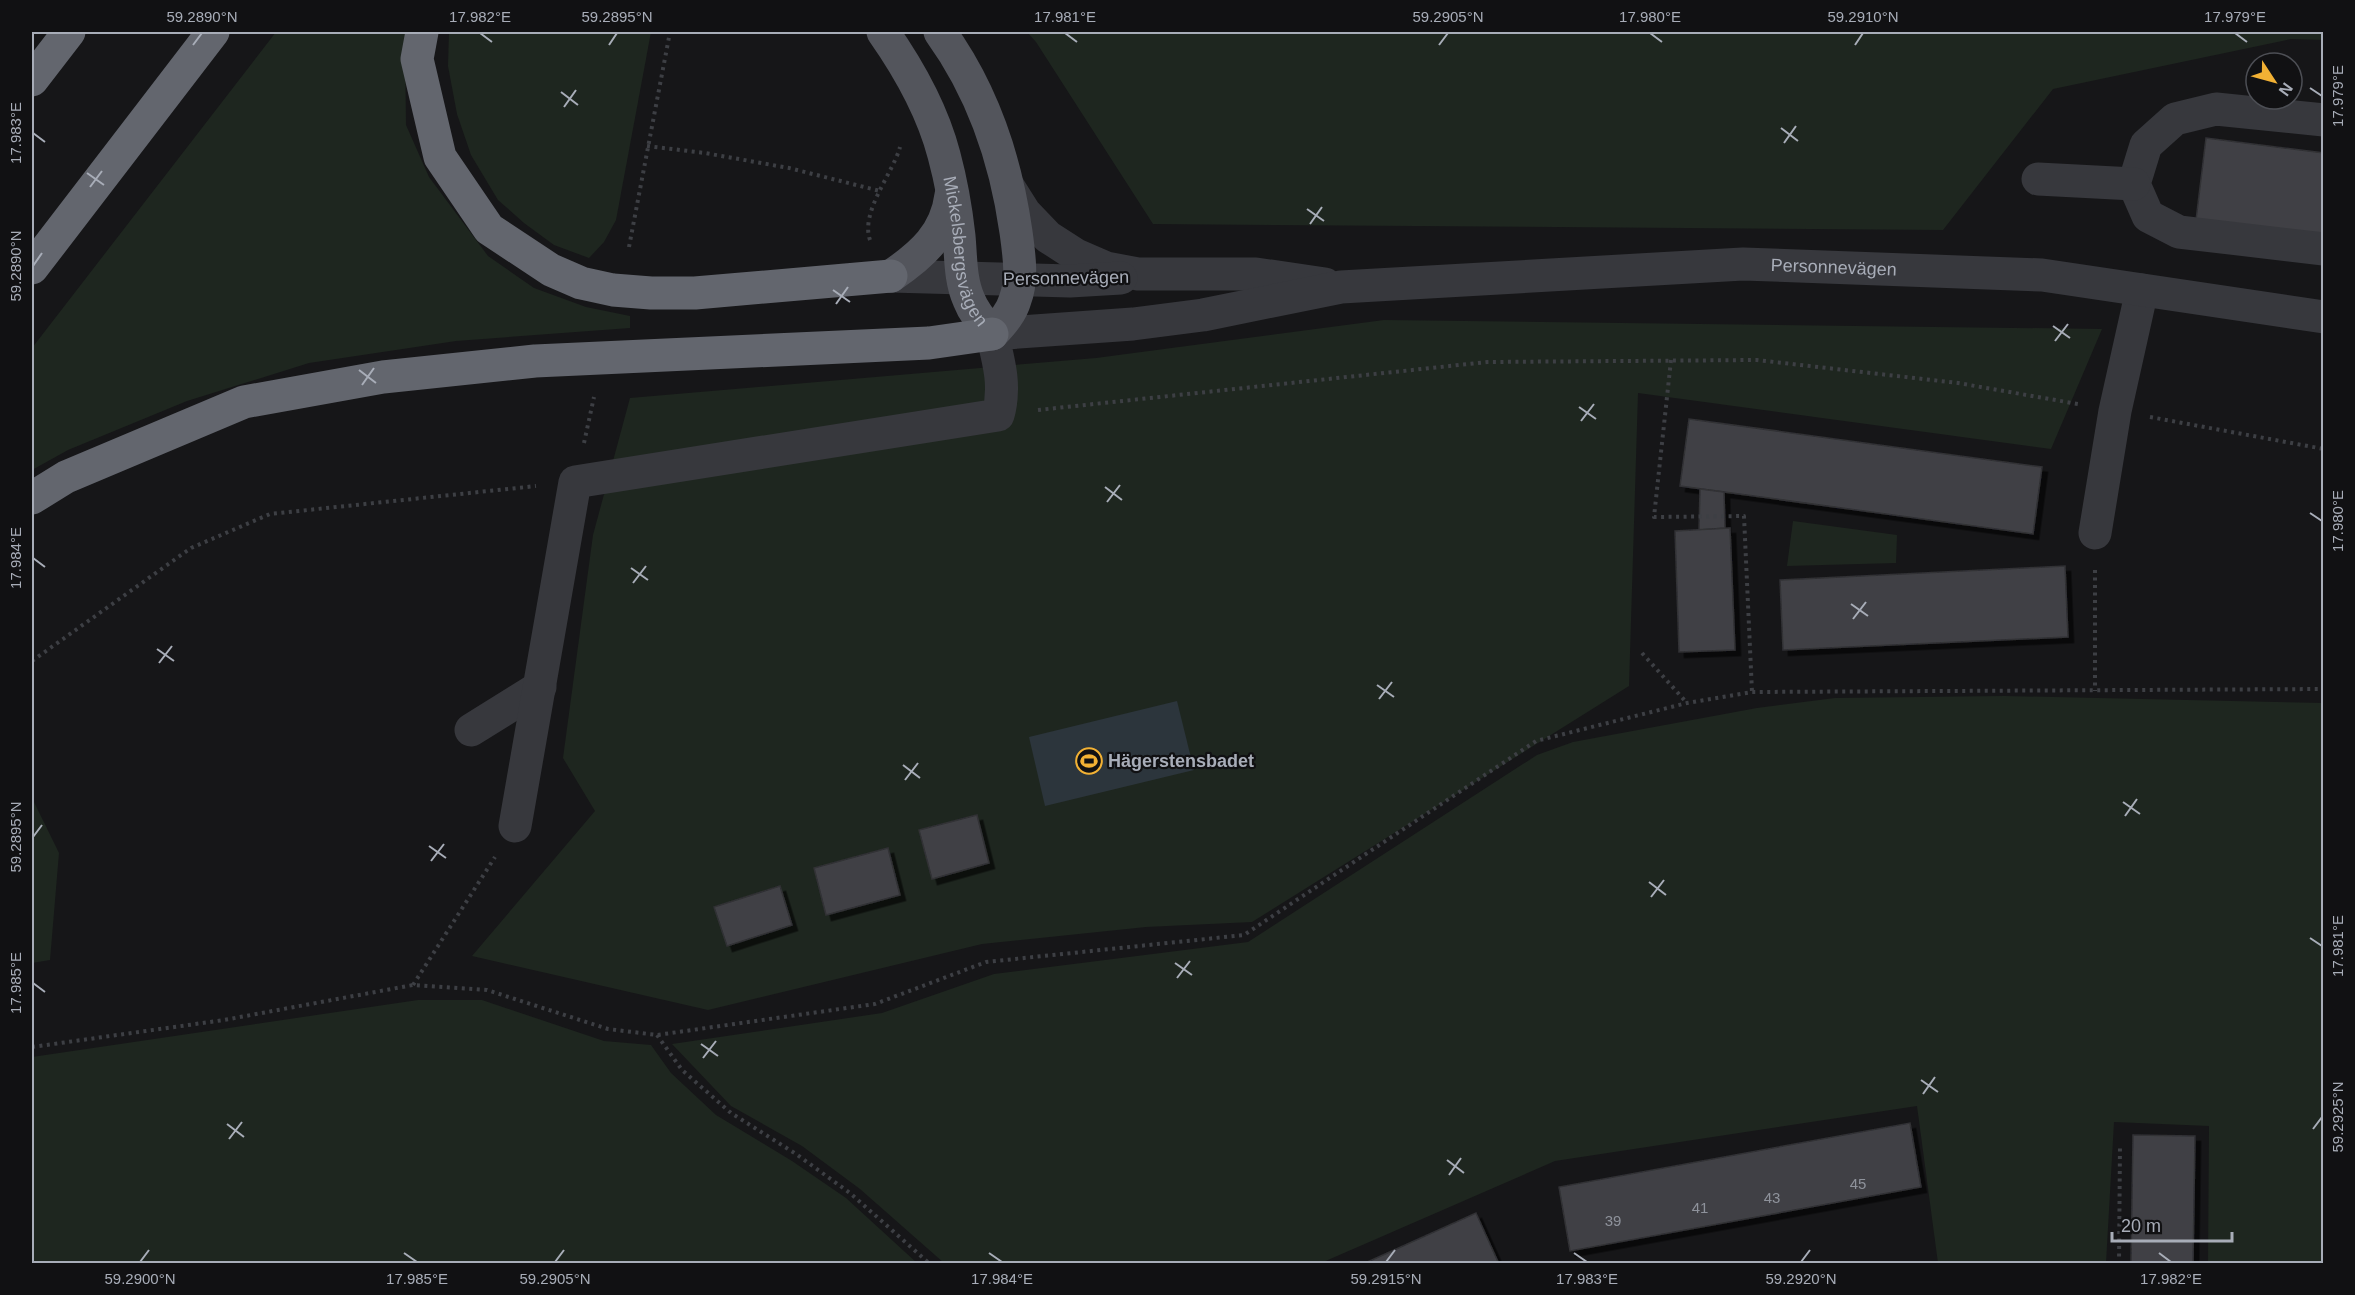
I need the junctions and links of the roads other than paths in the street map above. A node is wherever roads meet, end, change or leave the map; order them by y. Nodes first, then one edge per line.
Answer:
1 (69, 32) edge
2 (213, 32) edge
3 (422, 32) edge
4 (883, 32) edge
5 (940, 32) edge
6 (32, 80) edge
7 (2324, 120) edge
8 (2038, 179) dead end
9 (2134, 184) junction
10 (1008, 186) junction
11 (952, 190) junction
12 (2324, 249) edge
13 (32, 268) edge
14 (1170, 273) junction
15 (891, 276) junction
16 (962, 279) junction
17 (1020, 280) junction
18 (1341, 287) junction
19 (2142, 290) junction
20 (2324, 317) edge
21 (992, 334) junction
22 (32, 498) edge
23 (2095, 533) road end
24 (540, 687) junction
25 (471, 730) dead end
26 (515, 826) road end

1 - 6 highway
2 - 13 highway
3 - 15 highway
4 - 11 main road, Mickelsbergsvägen
5 - 10 main road, Mickelsbergsvägen
7 - 9 street
8 - 9 street
9 - 12 street
10 - 14 street, Personnevägen
10 - 17 main road, Mickelsbergsvägen
11 - 15 main road
11 - 16 main road, Mickelsbergsvägen
14 - 17 street, Personnevägen
14 - 18 street, Personnevägen
15 - 16 street, Personnevägen
16 - 17 street, Personnevägen
16 - 21 main road, Mickelsbergsvägen
17 - 21 main road, Mickelsbergsvägen
18 - 19 street, Personnevägen
18 - 21 street, Personnevägen
19 - 20 street, Personnevägen
19 - 23 street
21 - 22 highway
21 - 24 street
24 - 25 street
24 - 26 street

